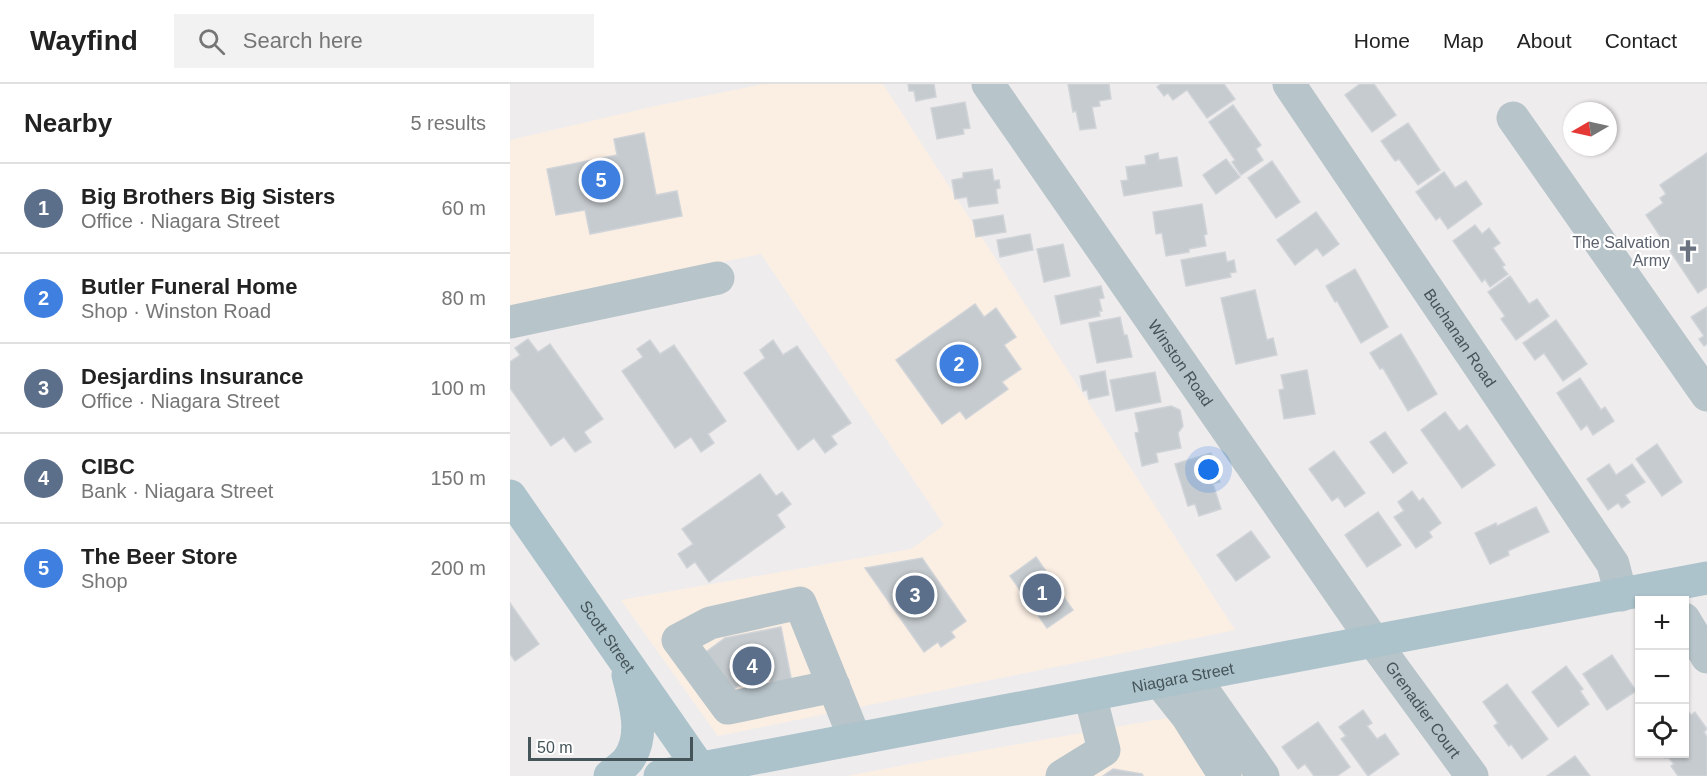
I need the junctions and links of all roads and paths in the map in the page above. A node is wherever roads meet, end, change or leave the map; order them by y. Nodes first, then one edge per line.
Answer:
1 (988, 84) edge
2 (1289, 84) edge
3 (1513, 118) dead end
4 (718, 278) dead end
5 (510, 322) edge
6 (1707, 395) edge
7 (510, 496) edge
8 (1707, 578) edge
9 (1669, 593) edge
10 (1621, 595) junction
11 (1689, 627) edge
12 (1374, 642) junction
13 (1707, 657) edge
14 (625, 662) junction
15 (1193, 676) junction
16 (1160, 682) junction
17 (834, 686) dead end
18 (1090, 695) junction
19 (855, 740) junction
20 (783, 764) edge
21 (702, 772) edge
22 (610, 776) edge
23 (660, 776) edge
24 (1062, 776) edge
25 (1225, 776) edge
26 (1263, 776) edge
27 (1472, 776) edge

1 - 12 street, Winston Road
2 - 10 street, Buchanan Road
3 - 6 street
4 - 5 street
7 - 14 main road, Scott Street
8 - 9 main road, Niagara Street
9 - 10 main road, Niagara Street
10 - 12 main road, Niagara Street
11 - 13 street
12 - 15 main road, Niagara Street
12 - 27 street, Grenadier Court
14 - 21 main road, Scott Street
14 - 22 main road
15 - 16 main road, Niagara Street
15 - 26 street
16 - 18 main road, Niagara Street
16 - 25 street
17 - 19 street
18 - 19 main road, Niagara Street
18 - 24 street
19 - 20 main road, Niagara Street
20 - 21 main road, Niagara Street
21 - 23 main road, Niagara Street

